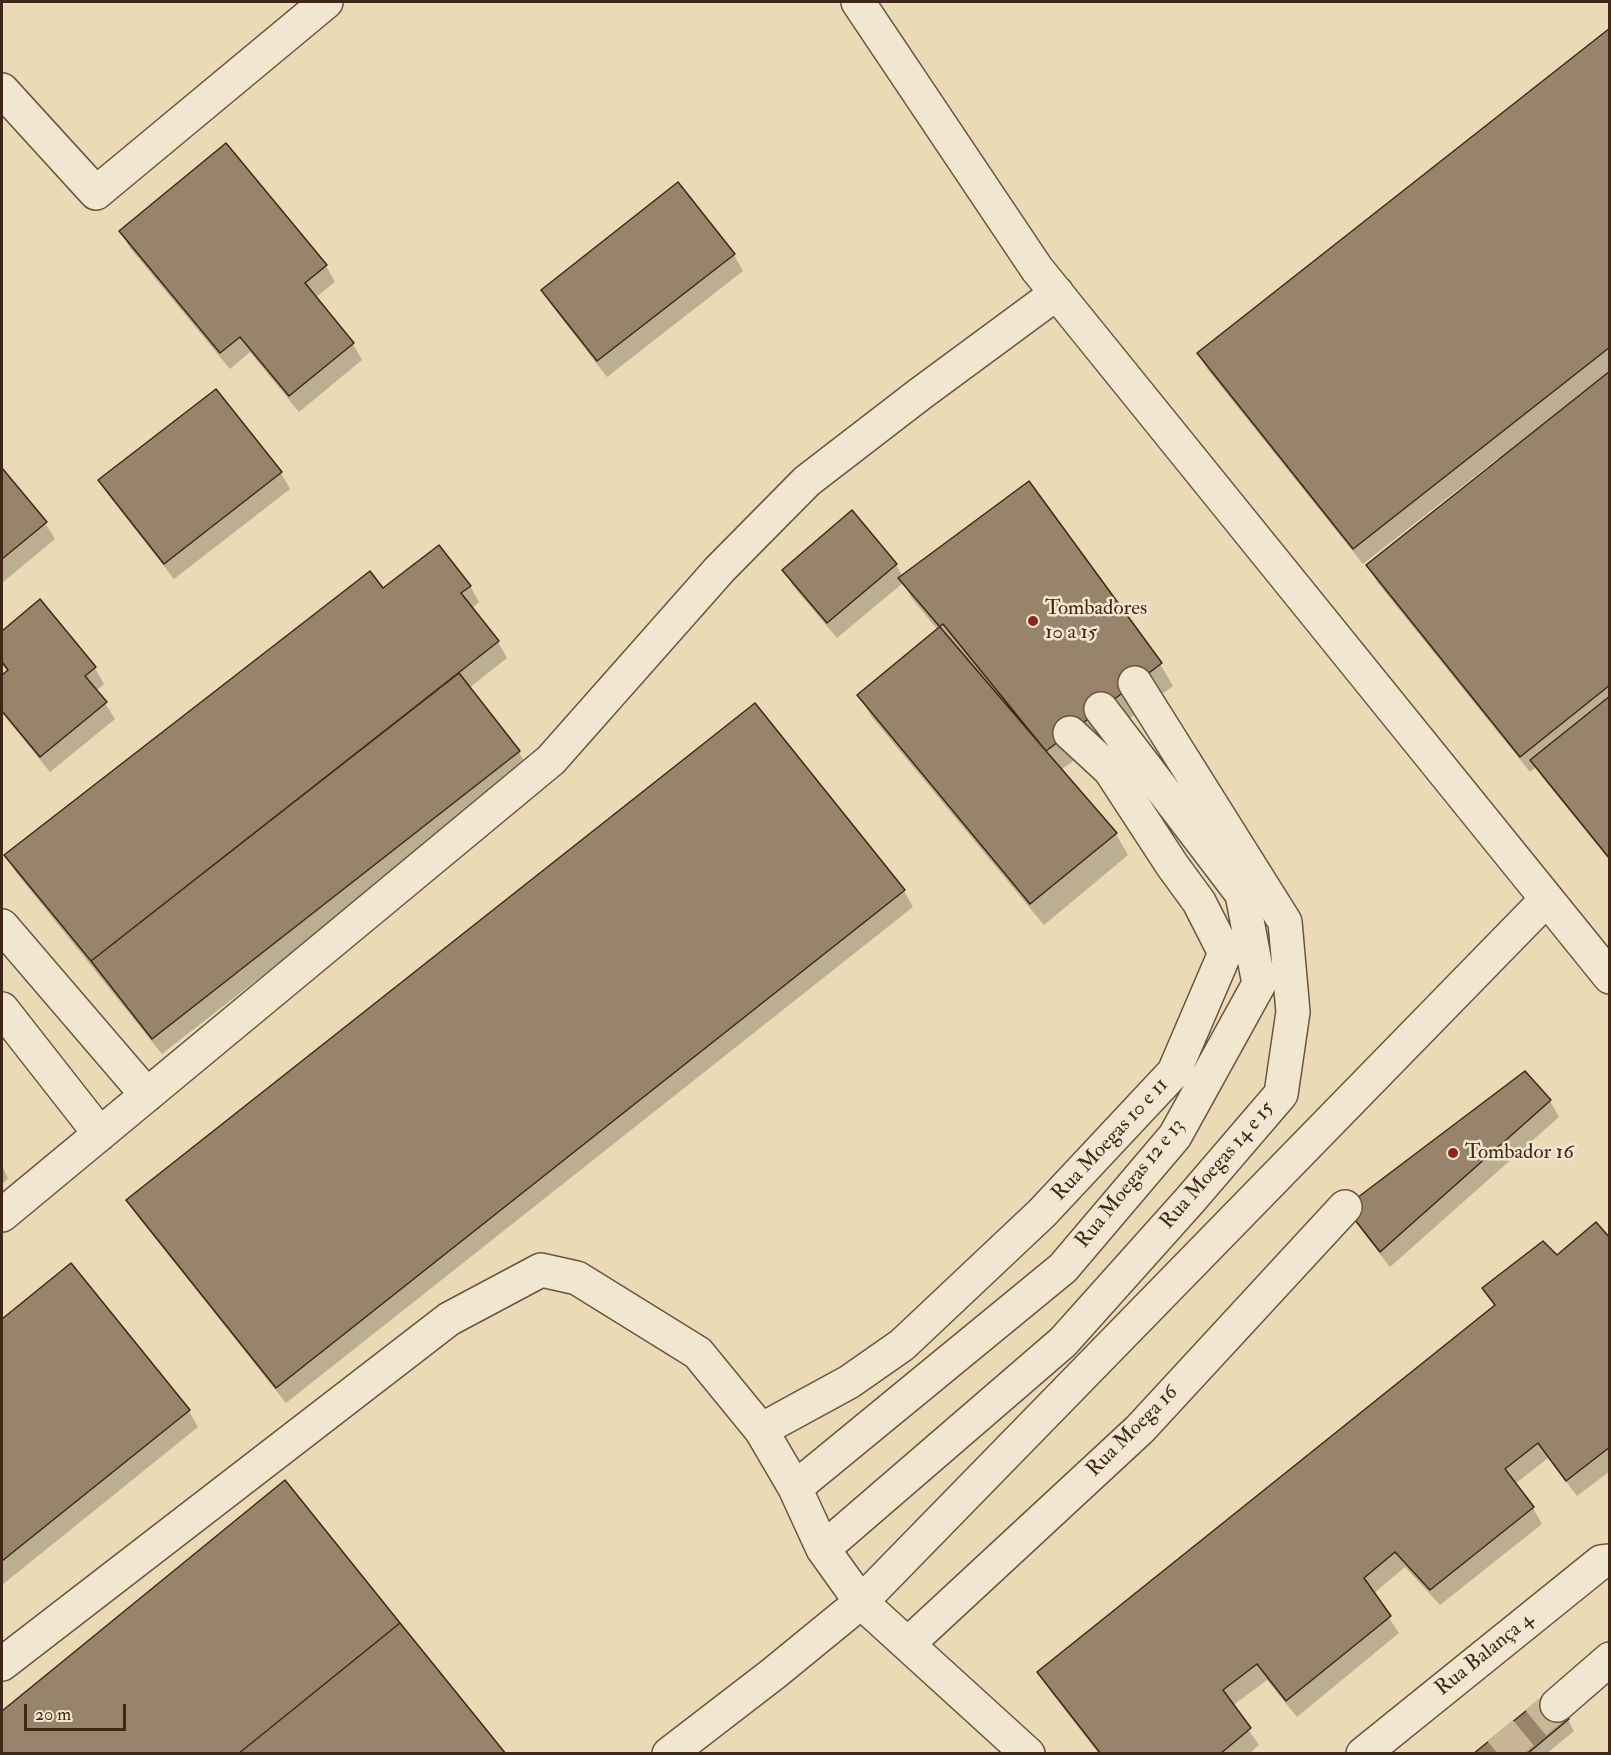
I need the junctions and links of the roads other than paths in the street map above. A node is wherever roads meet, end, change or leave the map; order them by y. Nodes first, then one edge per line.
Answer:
1 (326, 2) edge
2 (858, 2) edge
3 (2, 90) edge
4 (1057, 293) junction
5 (1135, 683) dead end
6 (1101, 709) dead end
7 (1070, 733) dead end
8 (1547, 899) junction
9 (2, 926) edge
10 (1610, 977) edge
11 (2, 1009) edge
12 (147, 1095) junction
13 (100, 1134) junction
14 (1345, 1207) dead end
15 (2, 1215) edge
16 (761, 1430) junction
17 (795, 1488) junction
18 (823, 1549) junction
19 (1610, 1561) edge
20 (861, 1602) junction
21 (908, 1644) junction
22 (1610, 1659) edge
23 (2, 1664) edge
24 (1557, 1704) tunnel mouth
25 (669, 1754) edge
26 (1028, 1754) edge
27 (1363, 1754) edge

1 - 3 street
2 - 4 street
4 - 8 street
4 - 12 street
5 - 18 street, Rua Moegas 14 e 15
6 - 17 street, Rua Moegas 12 e 13
7 - 16 street, Rua Moegas 10 e 11
8 - 10 street
8 - 20 street
9 - 12 street
11 - 13 street
12 - 13 street
13 - 15 street
14 - 21 street, Rua Moega 16
16 - 17 street
16 - 23 street
17 - 18 street
18 - 20 street
19 - 27 street, Rua Balança 4
20 - 21 street
20 - 25 street
21 - 26 street
22 - 24 street

